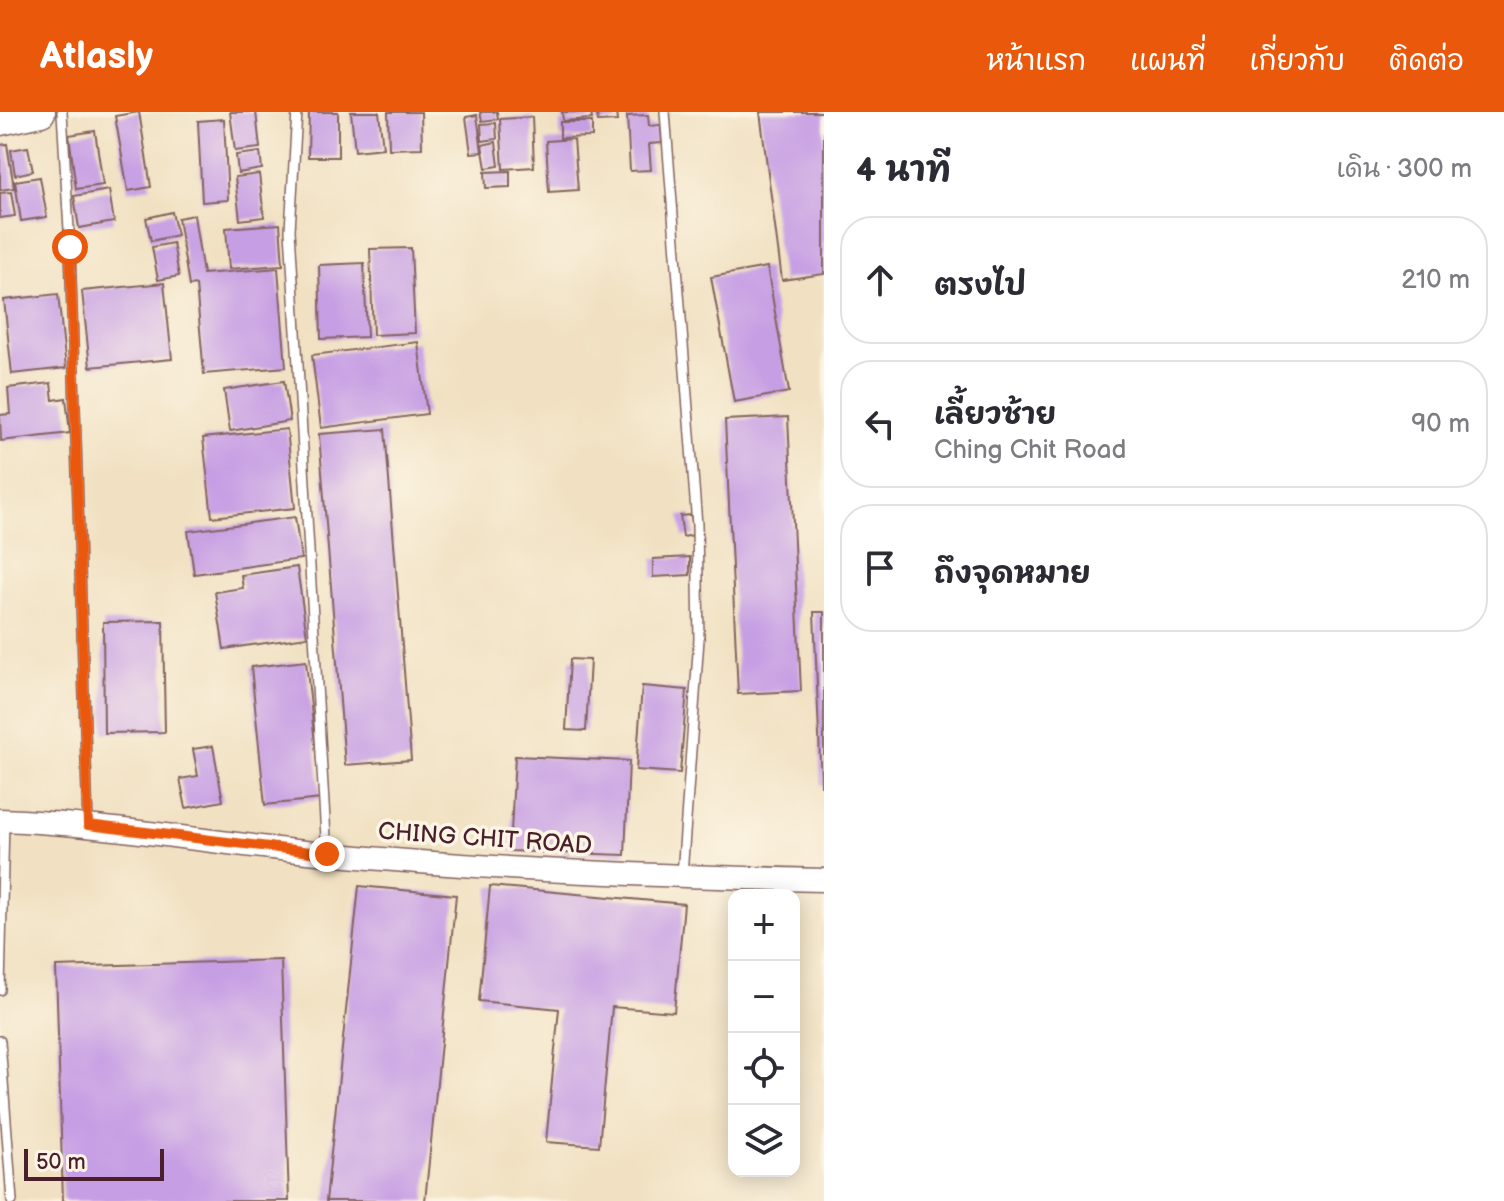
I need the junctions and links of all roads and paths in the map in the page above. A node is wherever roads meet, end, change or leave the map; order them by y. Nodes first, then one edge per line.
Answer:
1 (41, 112) edge
2 (62, 112) edge
3 (297, 112) edge
4 (665, 112) edge
5 (0, 121) edge
6 (2, 820) edge
7 (88, 825) junction
8 (327, 854) junction
9 (682, 876) junction
10 (824, 880) edge
11 (0, 990) edge
12 (0, 1041) edge
13 (12, 1201) edge

1 - 5 main road
2 - 7 lane
3 - 8 lane
4 - 9 lane
6 - 7 street, CHING CHIT ROAD
6 - 11 lane
7 - 8 street, CHING CHIT ROAD
8 - 9 street, CHING CHIT ROAD
9 - 10 street, CHING CHIT ROAD
12 - 13 lane

